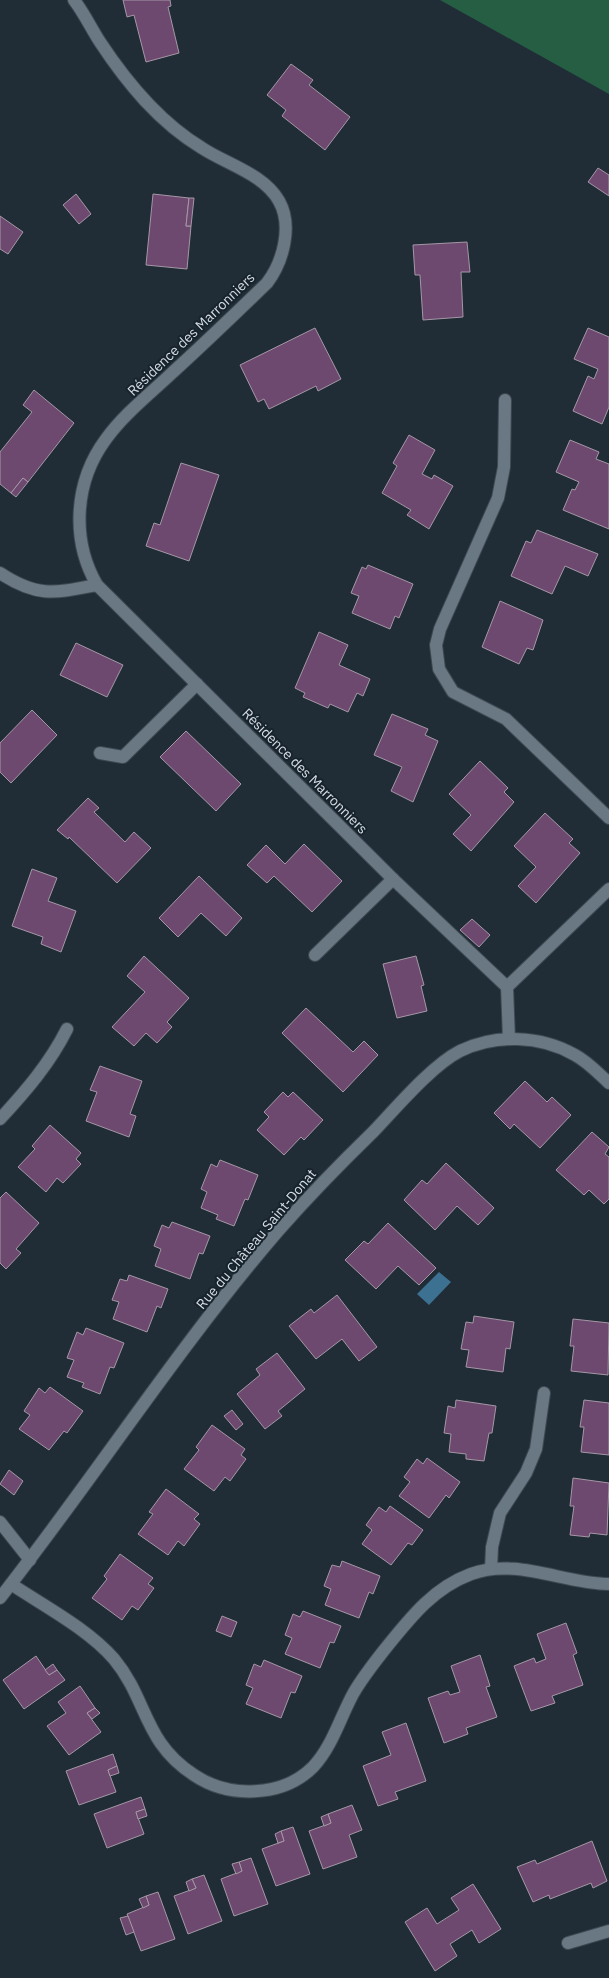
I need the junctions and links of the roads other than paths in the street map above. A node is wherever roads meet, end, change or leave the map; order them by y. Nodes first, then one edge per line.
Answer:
1 (74, 0) edge
2 (505, 400) dead end
3 (0, 573) edge
4 (97, 586) junction
5 (197, 684) junction
6 (100, 753) dead end
7 (609, 818) edge
8 (393, 879) junction
9 (609, 889) edge
10 (315, 955) dead end
11 (507, 987) junction
12 (67, 1030) dead end
13 (509, 1039) junction
14 (609, 1083) edge
15 (0, 1119) edge
16 (544, 1393) dead end
17 (0, 1522) edge
18 (30, 1560) junction
19 (491, 1570) junction
20 (11, 1584) junction
21 (609, 1584) edge
22 (0, 1598) edge
23 (609, 1931) edge
24 (568, 1943) dead end

1 - 4 street, Résidence des Marronniers
2 - 7 street
3 - 4 street
4 - 5 street, Résidence des Marronniers
5 - 6 street
5 - 8 street, Résidence des Marronniers
8 - 10 street
8 - 11 street, Résidence des Marronniers
9 - 11 street
11 - 13 street
12 - 15 street
13 - 14 street, Rue du Château Saint-Donat
13 - 18 street, Rue du Château Saint-Donat
16 - 19 street
17 - 18 street
18 - 20 street, Rue du Château Saint-Donat
19 - 20 street
19 - 21 street
20 - 22 street, Rue du Château Saint-Donat
23 - 24 street

